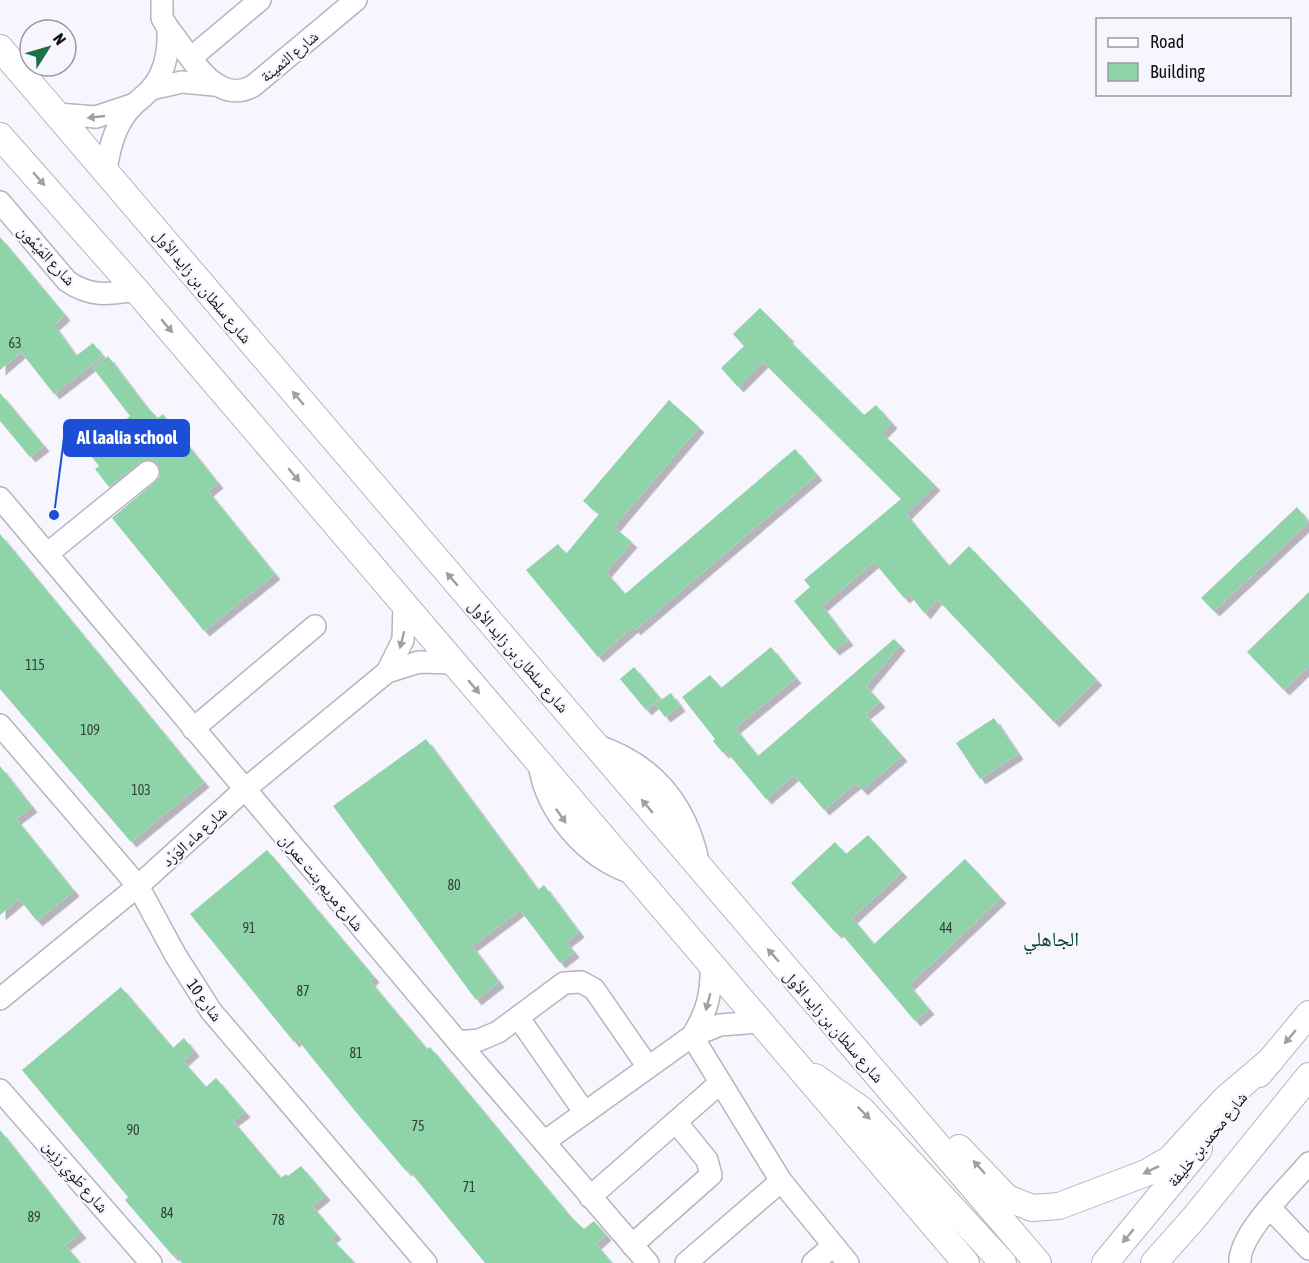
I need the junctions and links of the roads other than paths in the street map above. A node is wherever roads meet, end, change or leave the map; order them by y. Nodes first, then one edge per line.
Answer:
1 (162, 0) edge
2 (260, 0) edge
3 (356, 0) edge
4 (168, 28) junction
5 (0, 48) edge
6 (192, 57) junction
7 (214, 85) junction
8 (151, 89) junction
9 (133, 105) junction
10 (57, 114) junction
11 (0, 136) edge
12 (106, 171) junction
13 (0, 202) edge
14 (136, 290) junction
15 (148, 472) dead end
16 (0, 498) edge
17 (47, 554) junction
18 (404, 605) junction
19 (315, 626) dead end
20 (453, 663) junction
21 (387, 672) junction
22 (0, 725) edge
23 (193, 729) junction
24 (244, 790) junction
25 (138, 886) junction
26 (711, 966) junction
27 (0, 999) edge
28 (1309, 1014) edge
29 (518, 1017) junction
30 (758, 1022) junction
31 (692, 1036) junction
32 (458, 1042) junction
33 (1271, 1060) junction
34 (648, 1067) junction
35 (798, 1069) junction
36 (720, 1083) junction
37 (1304, 1083) edge
38 (0, 1089) edge
39 (908, 1111) junction
40 (585, 1113) junction
41 (676, 1122) junction
42 (544, 1142) junction
43 (1309, 1163) edge
44 (781, 1181) junction
45 (590, 1197) junction
46 (1271, 1209) junction
47 (632, 1245) junction
48 (833, 1246) junction
49 (1309, 1249) edge
50 (151, 1263) edge
51 (426, 1263) edge
52 (648, 1263) edge
53 (686, 1263) edge
54 (813, 1263) edge
55 (848, 1263) edge
56 (966, 1263) edge
57 (1003, 1263) edge
58 (1038, 1263) edge
59 (1105, 1263) edge
60 (1154, 1263) edge
61 (1178, 1263) edge
62 (1240, 1263) edge

1 - 4 street, شارع الثمينة
2 - 6 street
3 - 7 street, شارع الثمينة
4 - 6 street, شارع الثمينة
4 - 8 street, شارع الثمينة
5 - 10 main road, شارع سلطان بن زايد الأول
6 - 7 street, شارع الثمينة
7 - 8 street, شارع الثمينة
8 - 9 street, شارع الثمينة
9 -> 10 street, شارع الثمينة
9 - 12 street, شارع الثمينة
10 - 12 main road, شارع سلطان بن زايد الأول
11 -> 14 main road
39 -> 12 main road, شارع سلطان بن زايد الأول
13 - 14 street, شارع المَيْمُون
14 -> 18 main road
15 - 17 street
16 - 17 street, شارع مريم بنت عمران
17 - 23 street, شارع مريم بنت عمران
18 - 20 main road
18 -> 21 street, شارع ماء الوَرْد
19 - 23 street
20 - 21 street, شارع ماء الوَرْد
20 -> 26 main road
21 - 24 street, شارع ماء الوَرْد
22 - 25 street, شارع 10
23 - 24 street, شارع مريم بنت عمران
24 - 25 street, شارع ماء الوَرْد
24 - 32 street, شارع مريم بنت عمران
25 - 27 street, شارع ماء الوَرْد
25 - 51 street, شارع 10
26 - 30 main road
26 -> 31 street
28 -> 33 main road, شارع محمد بن خليفة
29 - 32 street
29 - 34 street
29 - 40 street
30 - 31 street
30 - 35 main road
31 - 34 street
31 - 36 street
32 - 42 street, شارع مريم بنت عمران
33 -> 39 main road
33 -> 59 main road, شارع محمد بن خليفة
34 - 40 street
35 - 56 main road
35 -> 57 main road
36 - 41 street
36 - 44 street
37 - 60 main road
37 - 61 main road
38 - 50 street, شارع طَوِي رَزِين
39 - 58 main road, شارع سلطان بن زايد الأول
40 - 42 street
41 - 45 street
41 - 47 street
42 - 45 street, شارع مريم بنت عمران
43 - 46 street
44 - 48 street
44 - 53 street
45 - 47 street, شارع مريم بنت عمران
46 - 49 street
46 - 62 street
47 - 52 street, شارع مريم بنت عمران
48 - 54 street
48 - 55 street

